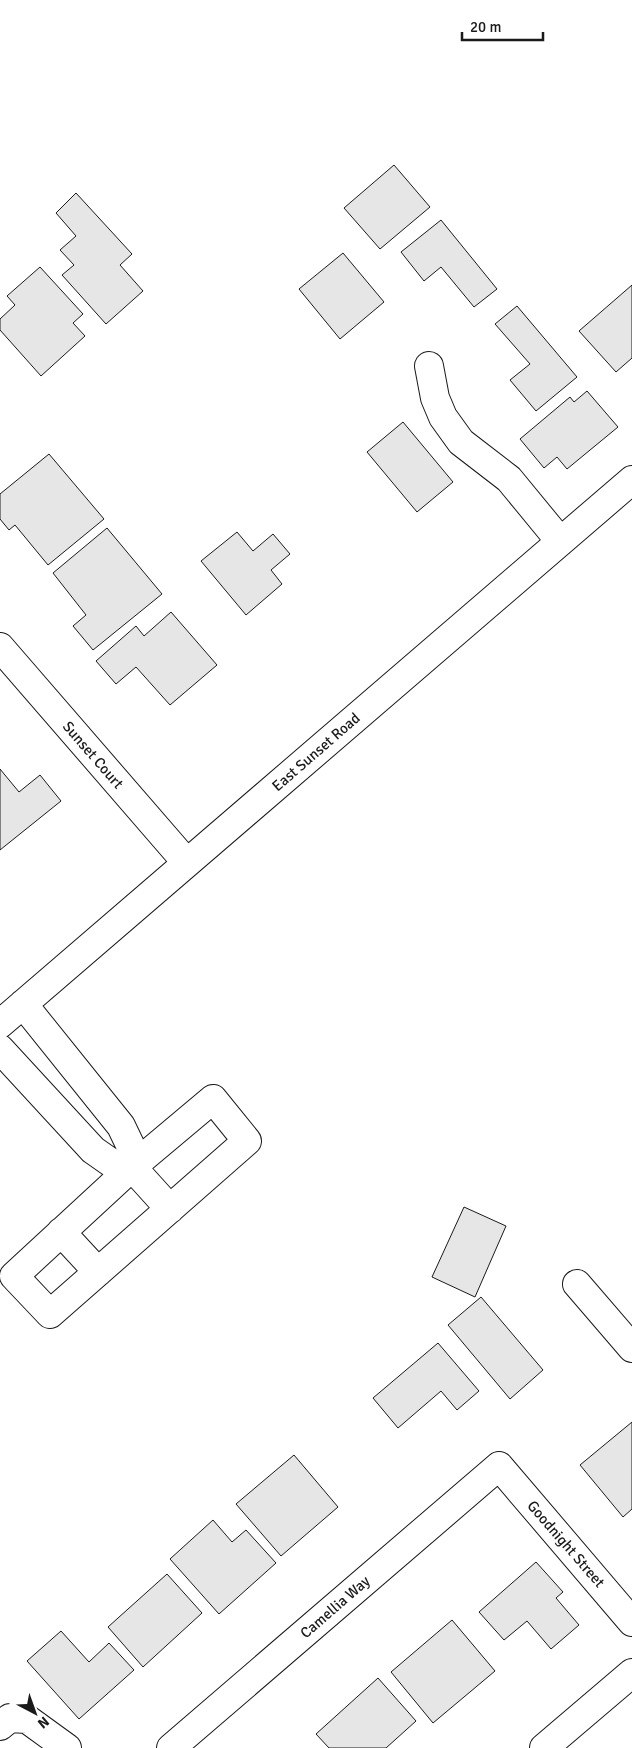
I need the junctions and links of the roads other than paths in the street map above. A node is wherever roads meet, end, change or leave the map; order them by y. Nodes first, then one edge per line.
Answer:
1 (429, 366) dead end
2 (632, 480) edge
3 (560, 541) junction
4 (0, 647) edge
5 (187, 863) junction
6 (23, 1004) junction
7 (0, 1024) edge
8 (0, 1049) edge
9 (95, 1093) junction
10 (63, 1118) junction
11 (132, 1167) junction
12 (170, 1209) junction
13 (61, 1232) junction
14 (98, 1272) junction
15 (577, 1284) dead end
16 (632, 1348) edge
17 (499, 1466) joint
18 (632, 1622) edge
19 (632, 1673) edge
20 (0, 1726) edge
21 (67, 1748) edge
22 (171, 1748) edge
23 (544, 1748) edge

1 - 3 street
2 - 3 street, East Sunset Road
3 - 5 street, East Sunset Road
4 - 5 street, Sunset Court
5 - 6 street, East Sunset Road
6 - 7 street, East Sunset Road
6 - 9 street
8 - 10 street
9 - 10 street
9 - 11 street
10 - 11 street
11 - 12 street
11 - 12 street
11 - 13 street
12 - 14 street
13 - 14 street
13 - 14 street
15 - 16 street
17 - 18 street, Goodnight Street
17 - 22 street, Camellia Way
19 - 23 street
20 - 21 street

